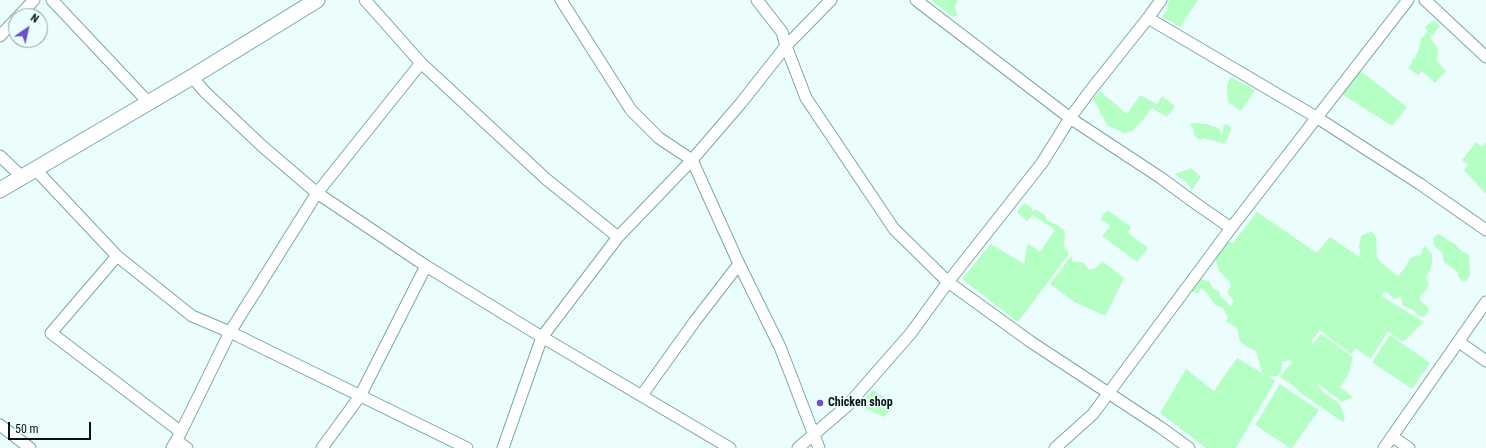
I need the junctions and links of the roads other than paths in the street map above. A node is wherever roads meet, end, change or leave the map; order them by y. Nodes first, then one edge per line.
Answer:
1 (34, 0) edge
2 (52, 0) edge
3 (365, 0) edge
4 (561, 0) edge
5 (757, 0) edge
6 (831, 0) edge
7 (916, 0) edge
8 (1161, 0) edge
9 (1408, 0) edge
10 (1425, 0) edge
11 (308, 2) edge
12 (26, 8) edge
13 (1148, 18) junction
14 (8, 28) edge
15 (0, 36) edge
16 (786, 46) junction
17 (1486, 57) edge
18 (421, 63) junction
19 (192, 77) junction
20 (148, 102) junction
21 (1316, 117) junction
22 (1070, 118) junction
23 (0, 156) edge
24 (692, 160) junction
25 (28, 173) junction
26 (0, 190) edge
27 (317, 193) junction
28 (1231, 228) junction
29 (1486, 230) edge
30 (618, 238) junction
31 (117, 256) junction
32 (739, 264) junction
33 (426, 266) junction
34 (948, 282) junction
35 (1486, 302) edge
36 (230, 332) junction
37 (542, 337) junction
38 (1459, 342) junction
39 (1486, 361) edge
40 (1110, 393) junction
41 (642, 395) junction
42 (360, 396) junction
43 (0, 425) edge
44 (814, 434) junction
45 (1393, 437) junction
46 (177, 440) edge
47 (30, 448) edge
48 (188, 448) edge
49 (322, 448) edge
50 (467, 448) edge
51 (502, 448) edge
52 (730, 448) edge
53 (798, 448) edge
54 (819, 448) edge
55 (1055, 448) edge
56 (1189, 448) edge
57 (1384, 448) edge
58 (1409, 448) edge

1 - 12 street
2 - 20 street
3 - 18 street
4 - 24 street
5 - 16 street
6 - 16 street
7 - 22 street
8 - 13 street
9 - 21 street
10 - 17 street
11 - 19 street
13 - 21 street
13 - 22 street
14 - 15 street
16 - 24 street
16 - 34 street
18 - 27 street
18 - 30 street
19 - 20 street
19 - 27 street
20 - 25 street
21 - 28 street
21 - 29 street
22 - 28 street
22 - 34 street
23 - 25 street
24 - 30 street
24 - 32 street
25 - 26 street
25 - 31 street
27 - 33 street
27 - 36 street
28 - 40 street
30 - 37 street
31 - 36 street
31 - 46 street
32 - 41 street
32 - 44 street
33 - 37 street
33 - 42 street
34 - 40 street
34 - 44 street
35 - 38 street
36 - 42 street
36 - 46 street
37 - 41 street
37 - 51 street
38 - 39 street
38 - 45 street
40 - 55 street
40 - 56 street
41 - 52 street
42 - 49 street
42 - 50 street
43 - 47 street
44 - 53 street
44 - 54 street
45 - 57 street
45 - 58 street
46 - 48 street

